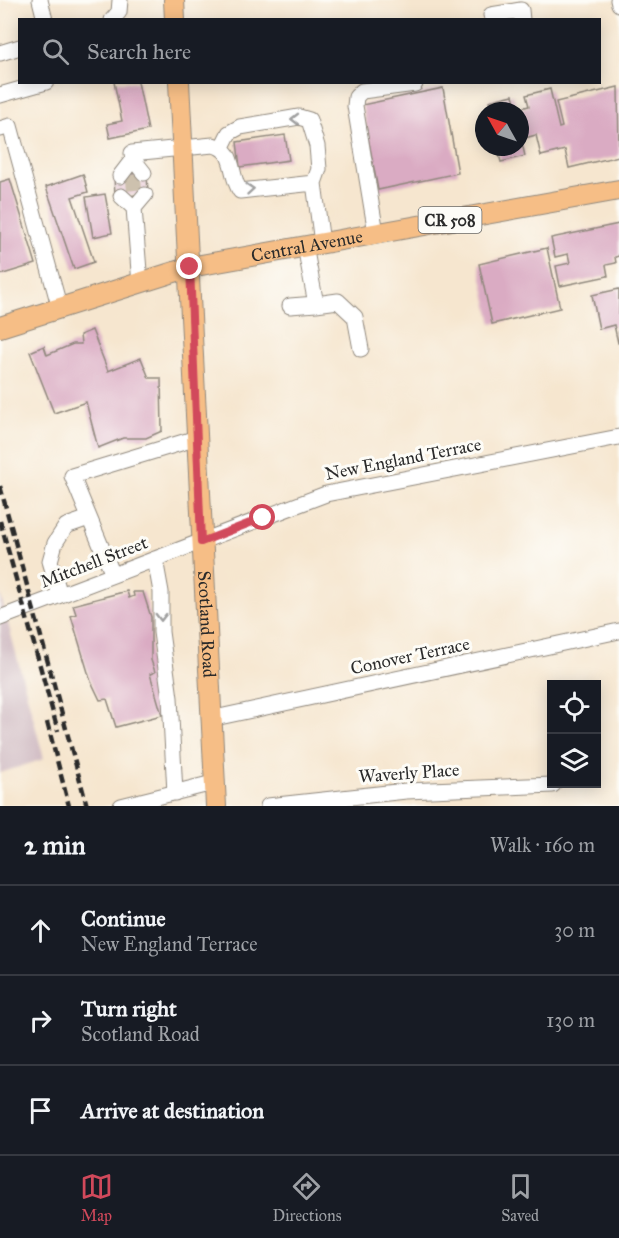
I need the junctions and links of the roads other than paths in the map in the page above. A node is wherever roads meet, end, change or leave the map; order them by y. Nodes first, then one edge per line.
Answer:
1 (40, 0) edge
2 (120, 0) edge
3 (174, 0) edge
4 (522, 10) edge
5 (490, 12) edge
6 (44, 18) edge
7 (114, 18) edge
8 (175, 18) edge
9 (18, 48) edge
10 (0, 52) edge
11 (39, 84) edge
12 (179, 84) edge
13 (415, 84) dead end
14 (0, 95) edge
15 (0, 129) edge
16 (183, 146) junction
17 (222, 147) junction
18 (132, 175) tunnel mouth
19 (314, 183) junction
20 (619, 190) edge
21 (134, 199) tunnel mouth
22 (376, 233) junction
23 (314, 245) junction
24 (190, 267) junction
25 (140, 284) junction
26 (316, 304) junction
27 (290, 306) dead end
28 (60, 309) junction
29 (0, 327) edge
30 (361, 349) dead end
31 (619, 437) edge
32 (197, 438) junction
33 (89, 518) junction
34 (201, 542) junction
35 (155, 559) junction
36 (113, 575) junction
37 (60, 595) junction
38 (0, 618) edge
39 (619, 631) edge
40 (210, 719) junction
41 (213, 783) junction
42 (547, 785) edge
43 (175, 793) junction
44 (121, 806) edge
45 (216, 806) edge
46 (268, 806) edge

1 - 6 street
2 - 7 street
3 - 8 main road
4 - 5 street
9 - 10 street
11 - 14 street
12 - 16 main road, Scotland Road
13 - 22 street
15 - 28 street
16 - 17 street
16 - 18 street
16 - 24 main road, Scotland Road
17 -> 19 street
19 -> 17 street
19 - 23 street
20 - 22 main road, Central Avenue / CR 508
21 - 25 street
22 - 23 main road, Central Avenue / CR 508
23 - 24 main road, Central Avenue / CR 508
23 - 26 street
24 - 25 main road, Central Avenue / CR 508
24 - 32 main road, Scotland Road
25 - 28 main road, Central Avenue / CR 508
26 - 27 street
26 - 30 street
28 - 29 main road, Central Avenue / CR 508
31 - 34 street, New England Terrace
32 - 33 street
32 - 34 main road, Scotland Road
33 - 36 street
33 - 37 street
34 - 35 street, Mitchell Street
34 - 40 main road, Scotland Road
35 - 36 street, Mitchell Street
35 -> 43 street
36 - 37 street, Mitchell Street
37 - 38 street, Mitchell Street
39 - 40 street, Conover Terrace
40 - 41 main road, Scotland Road
41 - 43 street
41 - 45 main road, Scotland Road
42 - 46 street, Waverly Place
43 - 44 street

